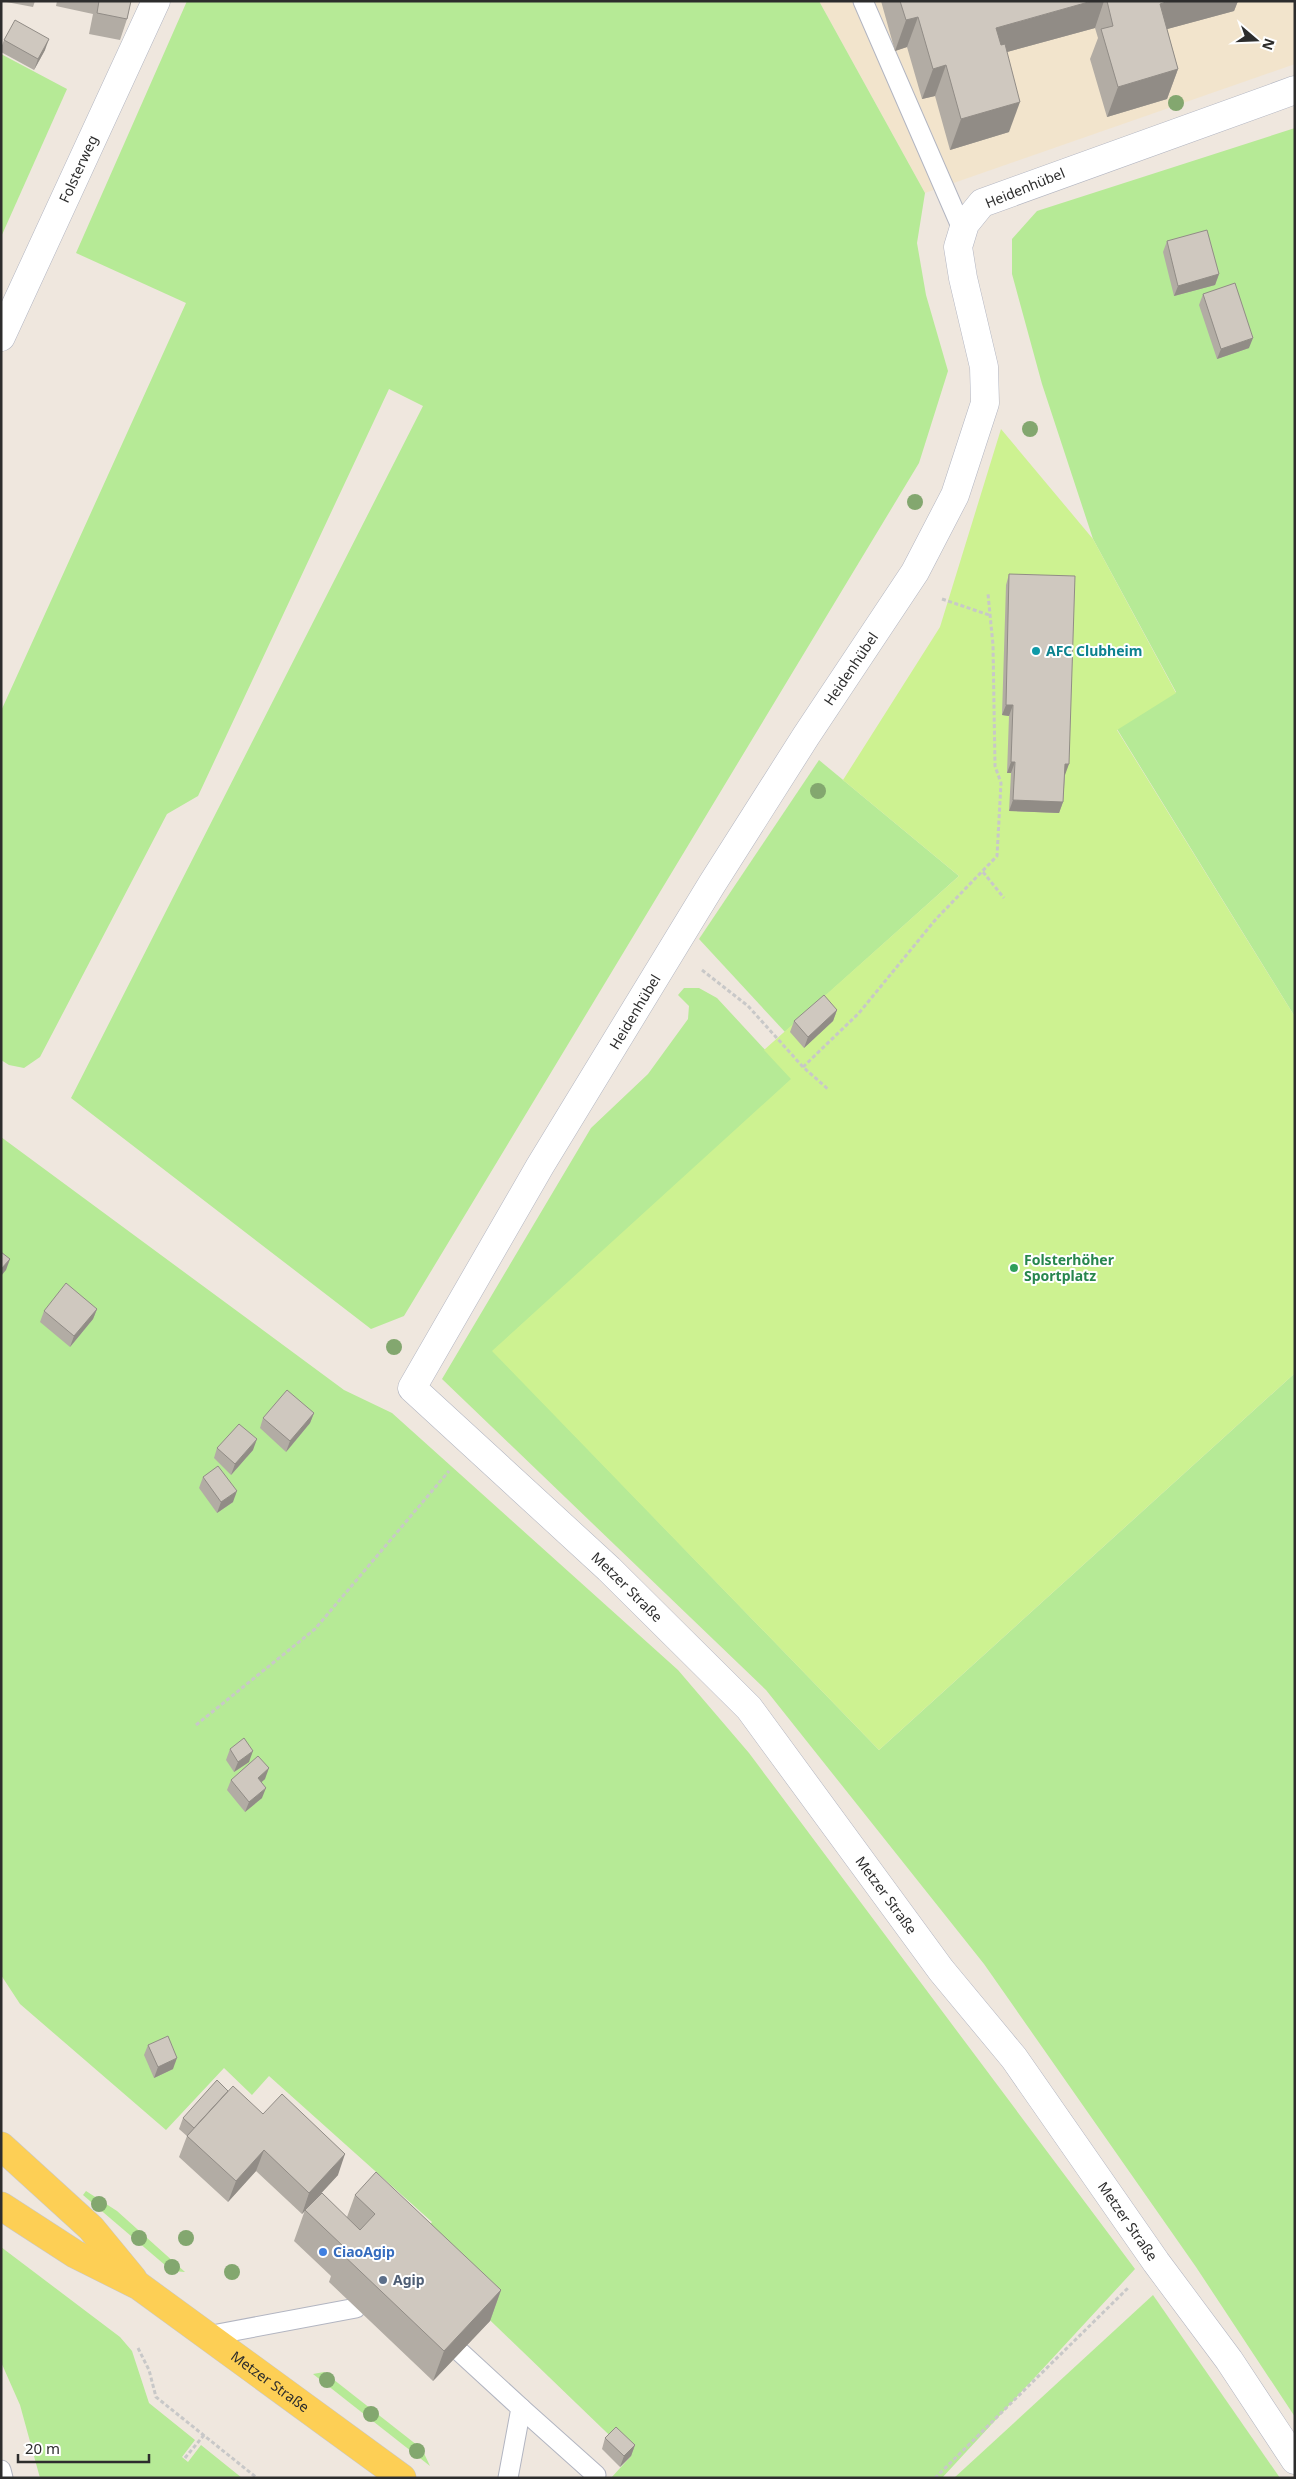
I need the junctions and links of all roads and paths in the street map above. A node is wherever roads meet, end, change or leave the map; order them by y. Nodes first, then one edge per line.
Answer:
1 (156, 1) edge
2 (863, 1) edge
3 (1295, 90) edge
4 (963, 232) junction
5 (1, 337) edge
6 (905, 587) junction
7 (988, 594) dead end
8 (989, 614) junction
9 (983, 872) junction
10 (1004, 898) dead end
11 (672, 950) junction
12 (803, 1067) junction
13 (829, 1090) dead end
14 (412, 1388) joint
15 (472, 1442) junction
16 (196, 1725) dead end
17 (1, 2146) edge
18 (1, 2206) edge
19 (1156, 2262) junction
20 (139, 2286) junction
21 (356, 2308) dead end
22 (207, 2336) junction
23 (138, 2348) dead end
24 (460, 2352) edge
25 (521, 2408) junction
26 (204, 2435) junction
27 (185, 2458) dead end
28 (1295, 2460) edge
29 (1, 2470) edge
30 (596, 2475) dead end
31 (3, 2478) edge
32 (257, 2478) edge
33 (402, 2478) edge
34 (508, 2478) edge
35 (935, 2478) edge

1 - 5 street, Folsterweg
2 - 4 lane
3 - 4 street, Heidenhübel
4 - 6 street, Heidenhübel
6 - 8 path
6 - 11 street, Heidenhübel
7 - 8 path
8 - 9 path
9 - 10 path
9 - 12 path
11 - 12 path
11 - 14 street, Heidenhübel
12 - 13 path
14 - 15 street, Metzer Straße
15 - 16 path
15 - 19 street, Metzer Straße
17 - 20 main road, Metzer Straße
18 - 20 main road, Metzer Straße
19 - 28 street, Metzer Straße
19 - 35 path
20 - 22 main road, Metzer Straße
21 - 22 lane
22 - 33 main road, Metzer Straße
23 - 26 path
24 - 25 lane
25 - 30 lane
25 - 34 lane
26 - 27 path
26 - 32 path
29 - 31 lane

